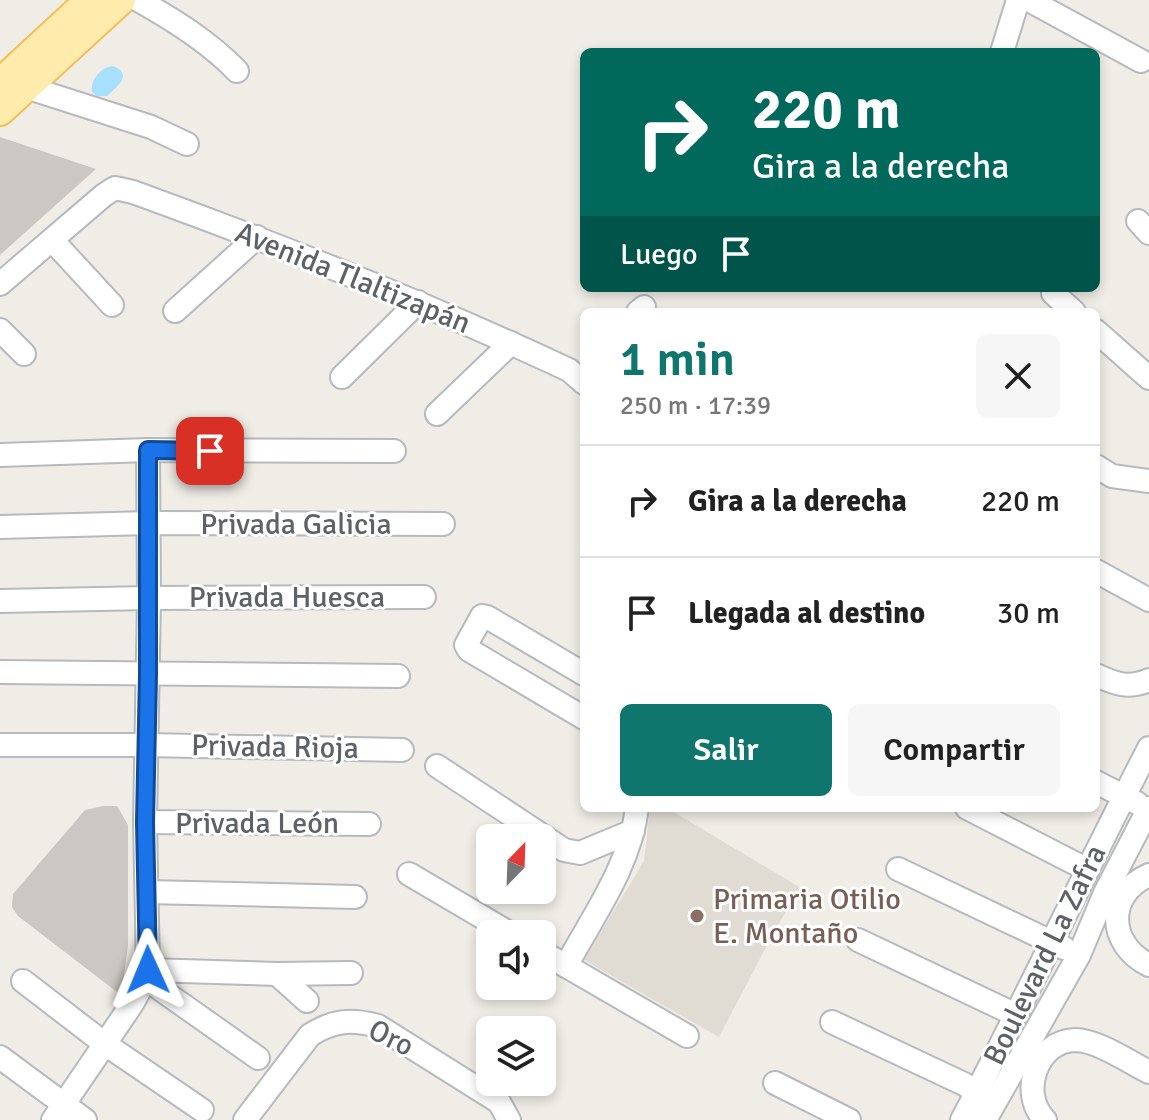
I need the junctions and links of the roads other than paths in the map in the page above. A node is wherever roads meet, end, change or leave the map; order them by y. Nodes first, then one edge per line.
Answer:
1 (90, 0) edge
2 (121, 0) edge
3 (138, 0) edge
4 (1018, 0) edge
5 (1029, 0) edge
6 (1003, 48) edge
7 (1141, 61) dead end
8 (237, 71) dead end
9 (13, 85) edge
10 (0, 111) edge
11 (187, 144) dead end
12 (257, 237) junction
13 (52, 240) junction
14 (0, 284) edge
15 (1053, 293) dead end
16 (418, 302) junction
17 (112, 305) dead end
18 (1070, 308) edge
19 (175, 311) dead end
20 (0, 330) edge
21 (1100, 335) edge
22 (511, 343) junction
23 (24, 354) dead end
24 (579, 370) edge
25 (342, 377) dead end
26 (1149, 378) edge
27 (437, 414) dead end
28 (148, 450) junction
29 (394, 451) dead end
30 (0, 455) edge
31 (1100, 468) edge
32 (1149, 481) edge
33 (149, 523) junction
34 (443, 524) dead end
35 (0, 527) edge
36 (1100, 573) edge
37 (424, 597) dead end
38 (149, 598) junction
39 (1149, 600) edge
40 (0, 601) edge
41 (0, 672) edge
42 (580, 672) edge
43 (148, 674) junction
44 (398, 676) dead end
45 (1100, 677) edge
46 (1149, 680) edge
47 (580, 716) edge
48 (0, 745) edge
49 (147, 745) junction
50 (1149, 748) edge
51 (402, 750) dead end
52 (437, 766) dead end
53 (1100, 784) edge
54 (1123, 797) junction
55 (1149, 808) edge
56 (636, 812) edge
57 (975, 812) edge
58 (145, 822) junction
59 (369, 824) dead end
60 (633, 831) junction
61 (898, 869) dead end
62 (1086, 869) junction
63 (409, 874) dead end
64 (1149, 875) edge
65 (147, 892) junction
66 (355, 897) dead end
67 (1114, 897) junction
68 (487, 920) edge
69 (858, 940) dead end
70 (1053, 943) junction
71 (1079, 955) junction
72 (556, 960) edge
73 (1149, 965) edge
74 (566, 966) junction
75 (351, 973) dead end
76 (277, 974) junction
77 (147, 975) junction
78 (23, 981) dead end
79 (307, 1001) dead end
80 (1016, 1015) junction
81 (832, 1022) dead end
82 (687, 1036) dead end
83 (105, 1044) junction
84 (0, 1057) edge
85 (258, 1058) dead end
86 (1030, 1060) junction
87 (1149, 1072) edge
88 (775, 1083) dead end
89 (985, 1105) edge
90 (202, 1110) dead end
91 (58, 1113) edge
92 (85, 1120) edge
93 (245, 1120) edge
94 (509, 1120) edge
95 (849, 1120) edge
96 (962, 1120) edge
97 (1045, 1120) edge

1 - 9 main road
2 - 9 main road
3 - 8 street
4 - 6 street
5 - 7 street
9 - 10 main road
9 - 11 street
12 - 13 street, Avenida Tlaltizapán
12 - 16 street, Avenida Tlaltizapán
12 - 19 street
13 - 14 street
13 - 17 street
15 - 18 street
16 - 22 street, Avenida Tlaltizapán
16 - 25 street
20 - 23 street
21 - 26 street
22 - 24 street, Avenida Tlaltizapán
22 - 27 street
28 - 29 street
28 - 30 street
28 - 33 street
31 - 32 street
33 - 34 street, Privada Galicia
33 - 35 street, Privada Galicia
33 - 38 street
36 - 39 street
37 - 38 street, Privada Huesca
38 - 40 street, Privada Huesca
38 - 43 street
41 - 43 street
42 - 47 street
43 - 44 street
43 - 49 street
45 - 46 street
48 - 49 street, Privada Rioja
49 - 51 street, Privada Rioja
49 - 58 street
50 - 54 street, Boulevard La Zafra
52 - 60 street
53 - 54 street
54 - 55 street
54 - 62 street, Boulevard La Zafra
55 - 67 street, Boulevard La Zafra
56 - 60 street
57 - 62 street
58 - 59 street, Privada León
58 - 65 street
60 - 74 street
61 - 70 street
62 - 70 street, Boulevard La Zafra
63 - 68 street
64 - 67 street
65 - 66 street
65 - 77 street
67 - 71 street, Boulevard La Zafra
67 - 73 street
69 - 80 street
70 - 71 street
70 - 80 street, Boulevard La Zafra
71 - 86 street, Boulevard La Zafra
72 - 74 street
74 - 82 street
75 - 76 street
76 - 77 street
76 - 79 street
77 - 83 street
77 - 85 street
78 - 83 street
80 - 89 street, Boulevard La Zafra
81 - 89 street
83 - 90 street
83 - 91 street
84 - 91 street
86 - 87 street
86 - 89 street, Boulevard La Zafra
86 - 97 street
88 - 95 street
89 - 96 street, Boulevard La Zafra
91 - 92 street
93 - 94 street, Oro

